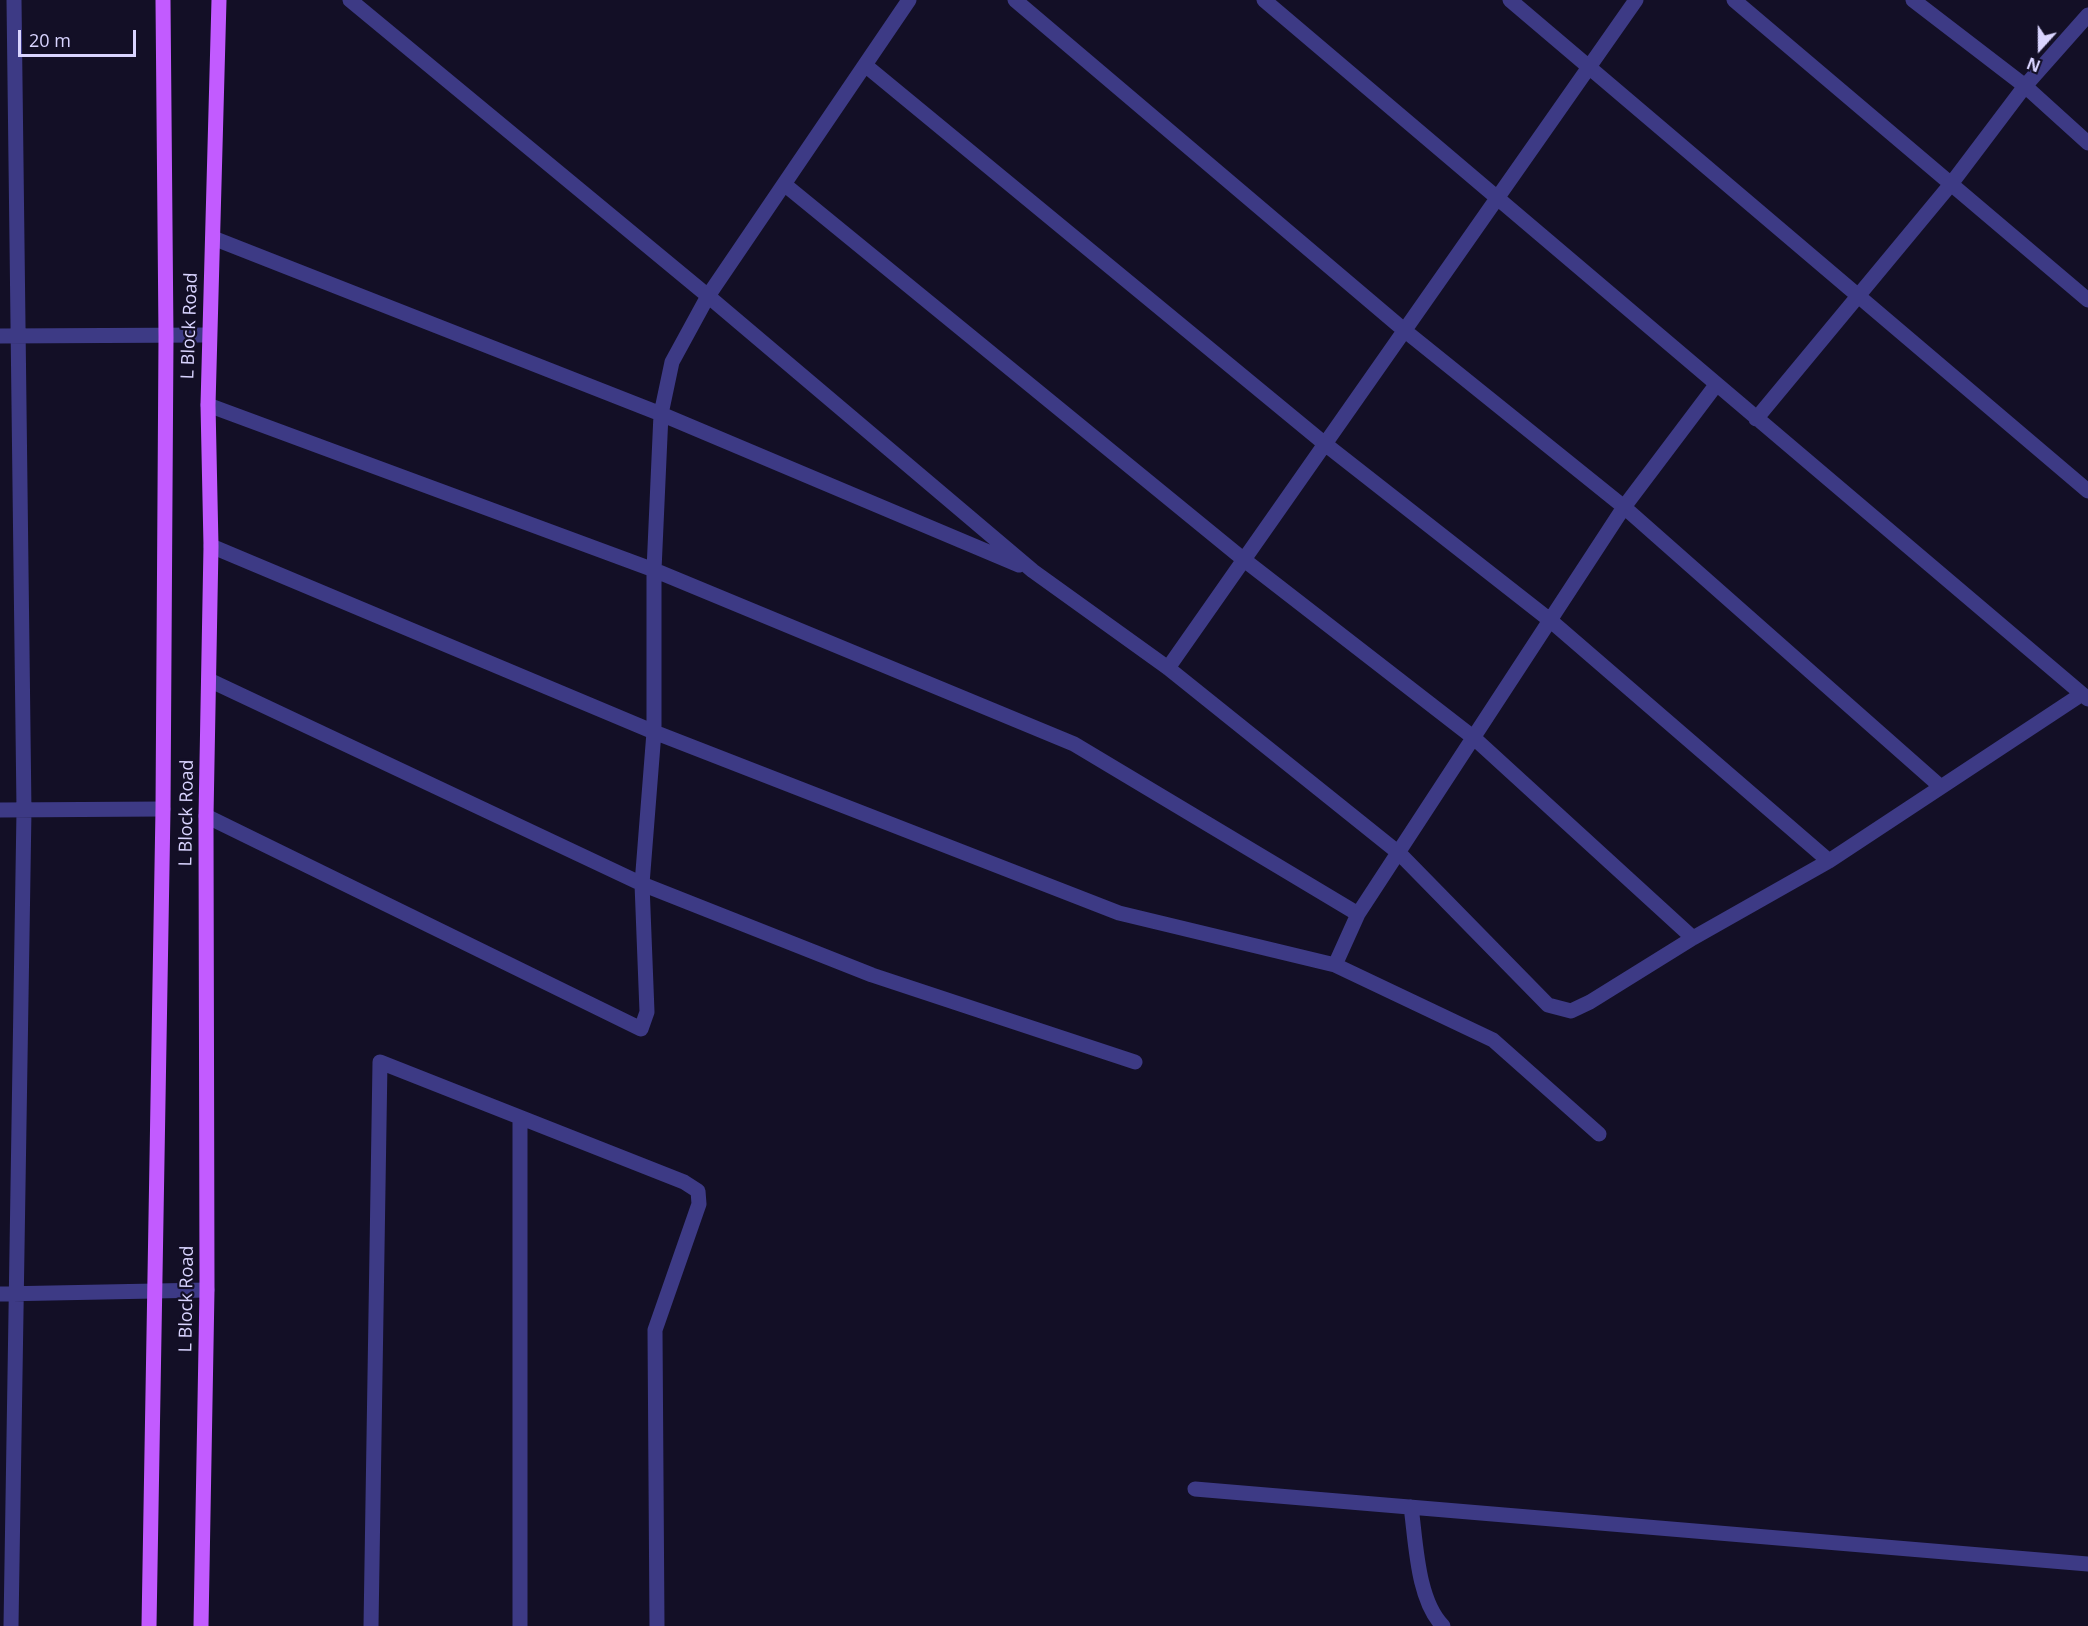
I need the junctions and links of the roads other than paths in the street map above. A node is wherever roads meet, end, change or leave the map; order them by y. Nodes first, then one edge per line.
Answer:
1 (14, 0) edge
2 (163, 0) edge
3 (219, 0) edge
4 (350, 0) edge
5 (909, 0) edge
6 (1015, 0) edge
7 (1264, 0) edge
8 (1510, 0) edge
9 (1636, 0) edge
10 (1734, 0) edge
11 (1912, 0) edge
12 (2088, 15) edge
13 (865, 65) junction
14 (1589, 67) junction
15 (2025, 86) junction
16 (2088, 143) edge
17 (784, 184) junction
18 (1951, 184) junction
19 (1496, 199) junction
20 (213, 238) junction
21 (708, 296) junction
22 (1858, 296) junction
23 (2088, 300) edge
24 (1404, 330) junction
25 (209, 335) junction
26 (0, 336) edge
27 (18, 336) junction
28 (166, 337) junction
29 (1716, 385) junction
30 (208, 405) junction
31 (661, 414) junction
32 (1756, 419) junction
33 (1325, 444) junction
34 (2088, 491) edge
35 (1624, 507) junction
36 (211, 546) junction
37 (1244, 560) junction
38 (654, 570) junction
39 (1033, 571) junction
40 (1551, 621) junction
41 (1168, 668) junction
42 (210, 680) junction
43 (2085, 697) edge
44 (654, 732) junction
45 (1474, 738) junction
46 (1941, 787) junction
47 (163, 809) junction
48 (0, 810) edge
49 (24, 810) junction
50 (206, 816) junction
51 (1400, 854) junction
52 (1829, 861) junction
53 (642, 884) junction
54 (1358, 914) junction
55 (1693, 938) junction
56 (1335, 965) junction
57 (1135, 1062) dead end
58 (520, 1119) junction
59 (1599, 1134) dead end
60 (207, 1290) junction
61 (153, 1291) junction
62 (0, 1294) edge
63 (16, 1294) junction
64 (1194, 1489) dead end
65 (1411, 1507) junction
66 (2088, 1564) edge
67 (10, 1626) edge
68 (149, 1626) edge
69 (201, 1626) edge
70 (371, 1626) edge
71 (520, 1626) edge
72 (657, 1626) edge
73 (1443, 1626) edge

1 - 27 street
2 - 28 main road, L Block Road
3 - 20 main road, L Block Road
4 - 21 street
5 - 13 street
6 - 24 street
7 - 19 street
8 - 14 street
9 - 14 street
10 - 18 street
11 - 15 street
12 - 15 street
13 - 17 street
13 - 33 street
14 - 19 street
14 - 22 street
15 - 16 street
15 - 18 street
17 - 21 street
17 - 37 street
18 - 22 street
18 - 23 street
19 - 24 street
19 - 29 street
20 - 25 main road, L Block Road
20 - 31 street
21 - 31 street
21 - 39 street
22 - 32 street
22 - 34 street
24 - 33 street
24 - 35 street
25 - 28 street
25 - 30 main road, L Block Road
26 - 27 street
27 - 28 street
27 - 49 street
28 - 47 main road, L Block Road
29 - 32 street
29 - 35 street
30 - 36 main road, L Block Road
30 - 38 street
31 - 38 street
31 - 39 street
32 - 43 street
33 - 37 street
33 - 40 street
35 - 40 street
35 - 46 street
36 - 42 main road, L Block Road
36 - 44 street
37 - 41 street
37 - 45 street
38 - 44 street
38 - 54 street
39 - 41 street
40 - 45 street
40 - 52 street
41 - 51 street
42 - 50 main road, L Block Road
42 - 53 street
43 - 46 street
44 - 53 street
44 - 56 street
45 - 51 street
45 - 55 street
46 - 52 street
47 - 49 street
47 - 61 main road, L Block Road
48 - 49 street
49 - 63 street
50 - 53 street
50 - 60 main road, L Block Road
51 - 54 street
51 - 55 street
52 - 55 street
53 - 57 street
54 - 56 street
56 - 59 street
58 - 70 street
58 - 71 street
58 - 72 street
60 - 61 street
60 - 69 main road, L Block Road
61 - 63 street
61 - 68 main road, L Block Road
62 - 63 street
63 - 67 street
64 - 65 street
65 - 66 street
65 - 73 street

